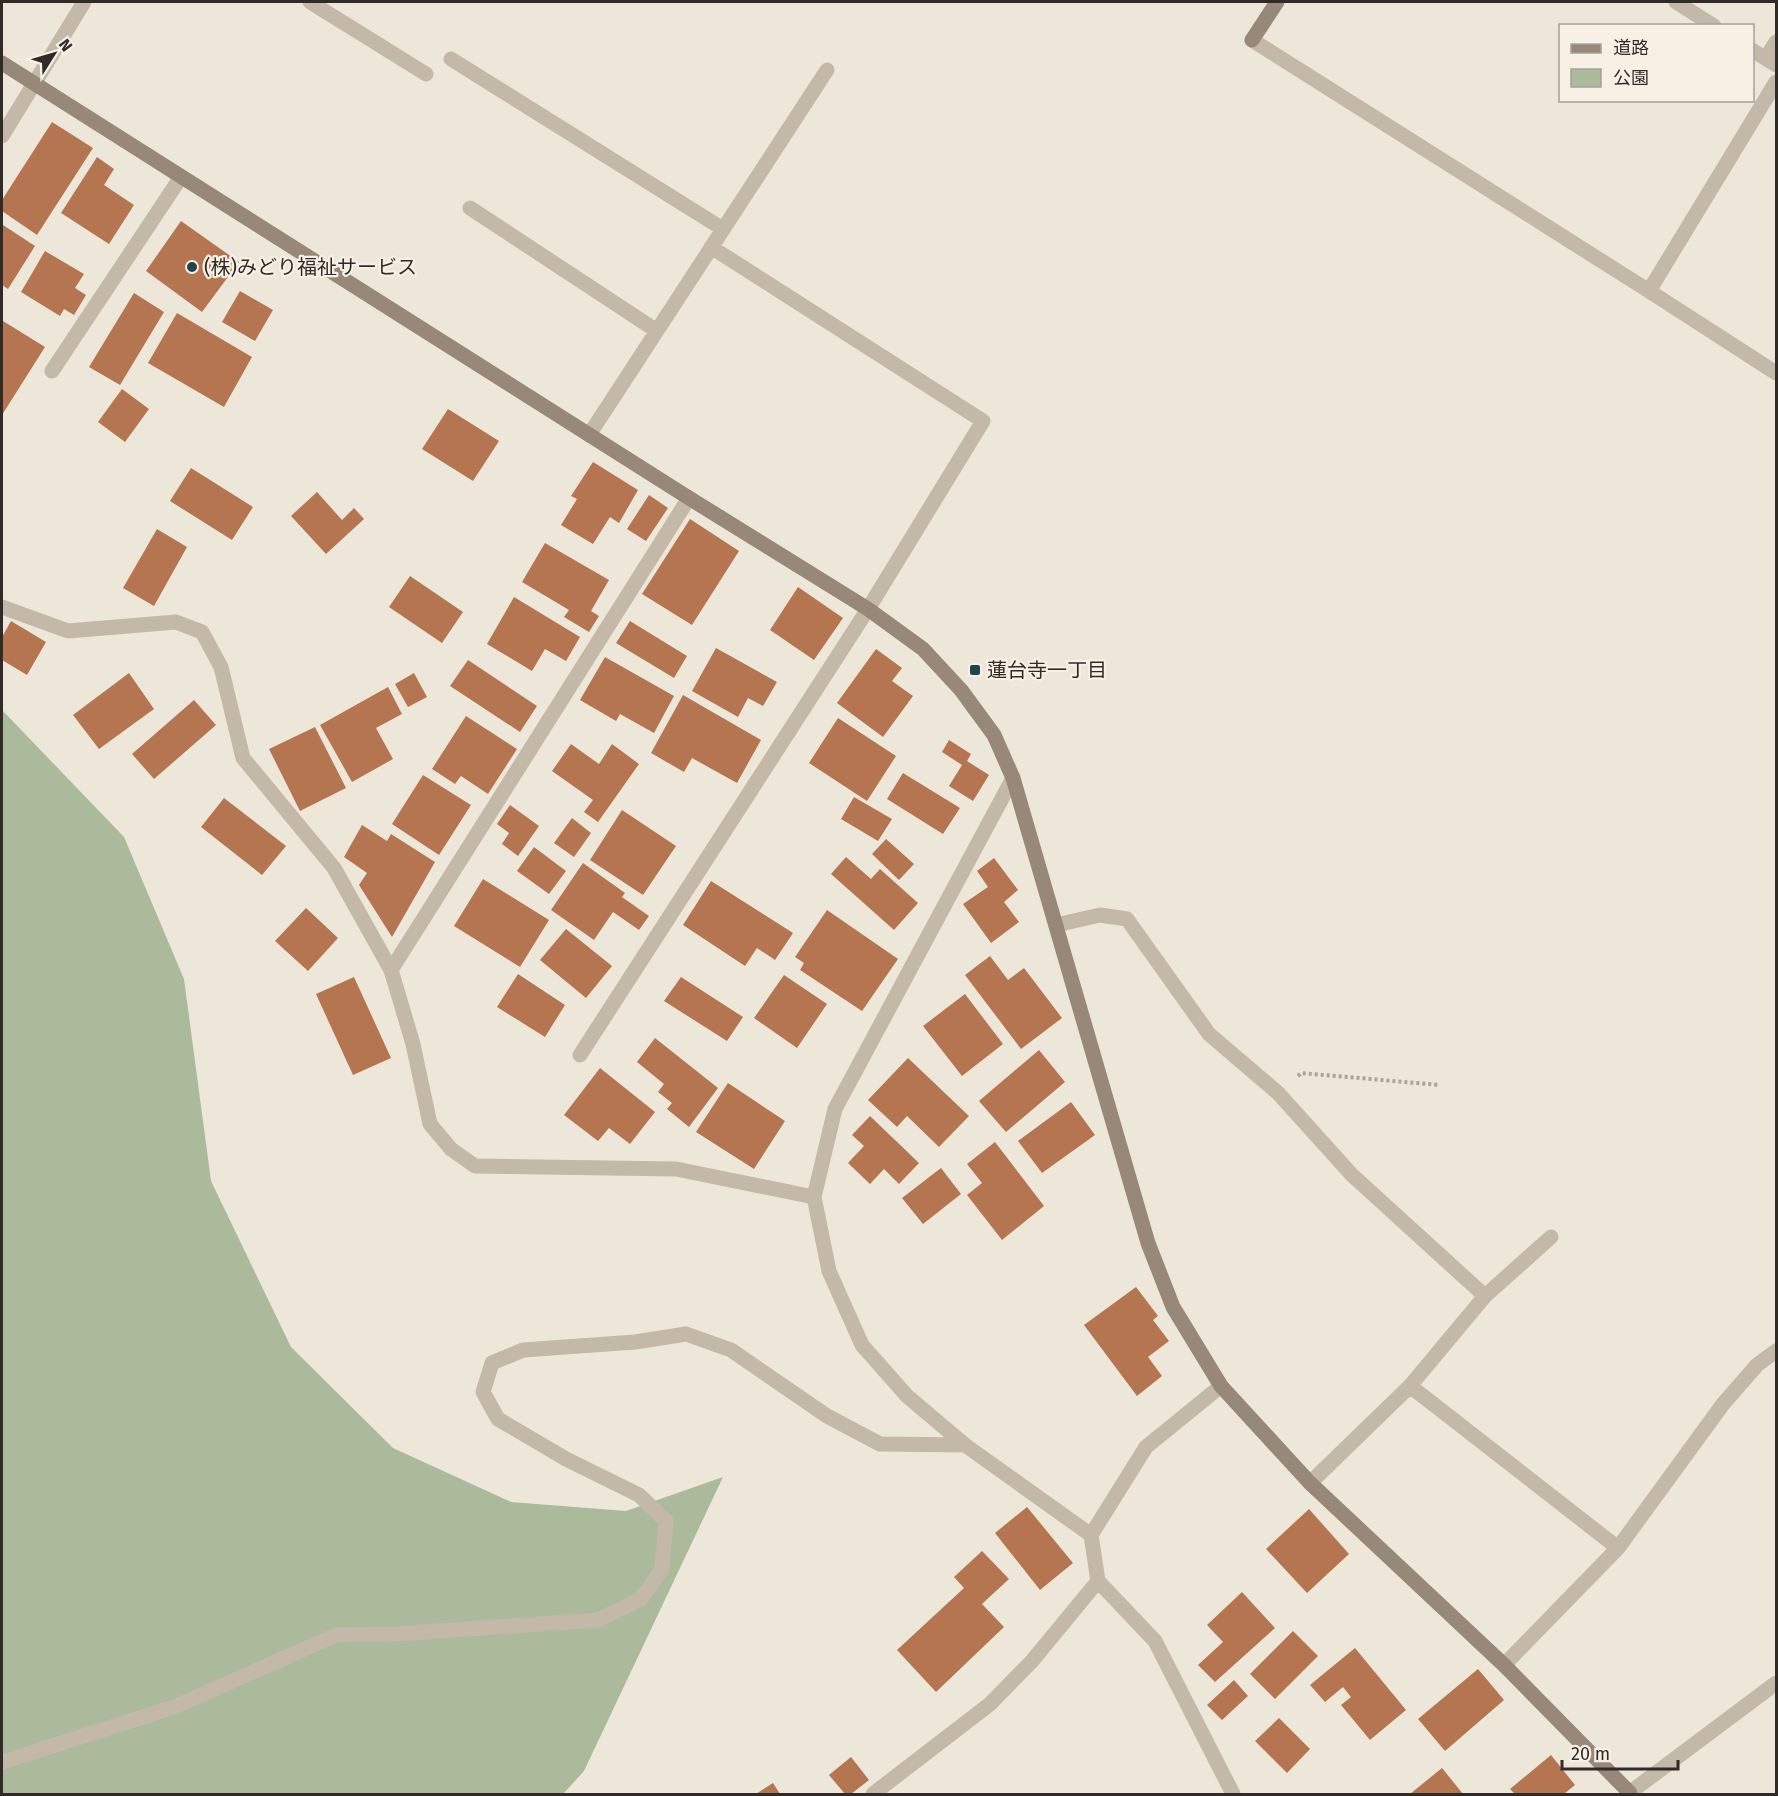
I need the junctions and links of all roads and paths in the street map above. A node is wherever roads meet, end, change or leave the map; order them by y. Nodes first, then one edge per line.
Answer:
1 (84, 2) edge
2 (310, 2) edge
3 (1277, 2) edge
4 (1676, 2) edge
5 (1711, 24) edge
6 (1776, 42) edge
7 (1754, 51) edge
8 (451, 59) dead end
9 (1771, 62) edge
10 (2, 63) edge
11 (827, 70) dead end
12 (426, 74) dead end
13 (1776, 82) edge
14 (34, 83) junction
15 (2, 136) edge
16 (181, 177) junction
17 (470, 207) dead end
18 (723, 229) junction
19 (711, 247) junction
20 (1649, 291) junction
21 (657, 331) junction
22 (52, 371) dead end
23 (1776, 373) edge
24 (589, 435) junction
25 (689, 498) junction
26 (2, 607) edge
27 (868, 609) junction
28 (1013, 778) junction
29 (1056, 925) junction
30 (391, 970) junction
31 (580, 1055) dead end
32 (1440, 1085) dead end
33 (1278, 1093) junction
34 (814, 1197) junction
35 (1551, 1237) dead end
36 (1485, 1296) junction
37 (1776, 1351) edge
38 (1221, 1386) junction
39 (1410, 1386) junction
40 (964, 1445) junction
41 (1310, 1484) junction
42 (1091, 1535) junction
43 (1618, 1548) junction
44 (1098, 1581) junction
45 (1504, 1665) junction
46 (1776, 1683) edge
47 (2, 1762) edge
48 (873, 1794) edge
49 (1233, 1794) edge
50 (1629, 1794) edge

1 - 14 street
2 - 12 street
3 - 20 street
4 - 5 street
6 - 9 street
7 - 9 street
8 - 18 street
10 - 14 street
11 - 18 street
13 - 20 street
14 - 15 street
14 - 16 street
16 - 22 street
16 - 24 street
17 - 21 street
18 - 19 street
19 - 21 street
19 - 27 street
20 - 23 street
21 - 24 street
24 - 25 street
25 - 27 street
25 - 30 street
26 - 30 street
27 - 28 street
27 - 31 street
28 - 29 street
28 - 34 street
29 - 33 street
29 - 38 street
30 - 34 street
32 - 33 path
33 - 36 street
34 - 40 street
35 - 36 street
36 - 39 street
37 - 43 street
38 - 41 street
38 - 42 street
39 - 41 street
39 - 43 street
40 - 42 street
40 - 47 street
41 - 45 street
42 - 44 street
43 - 45 street
44 - 48 street
44 - 49 street
45 - 50 street
46 - 50 street

